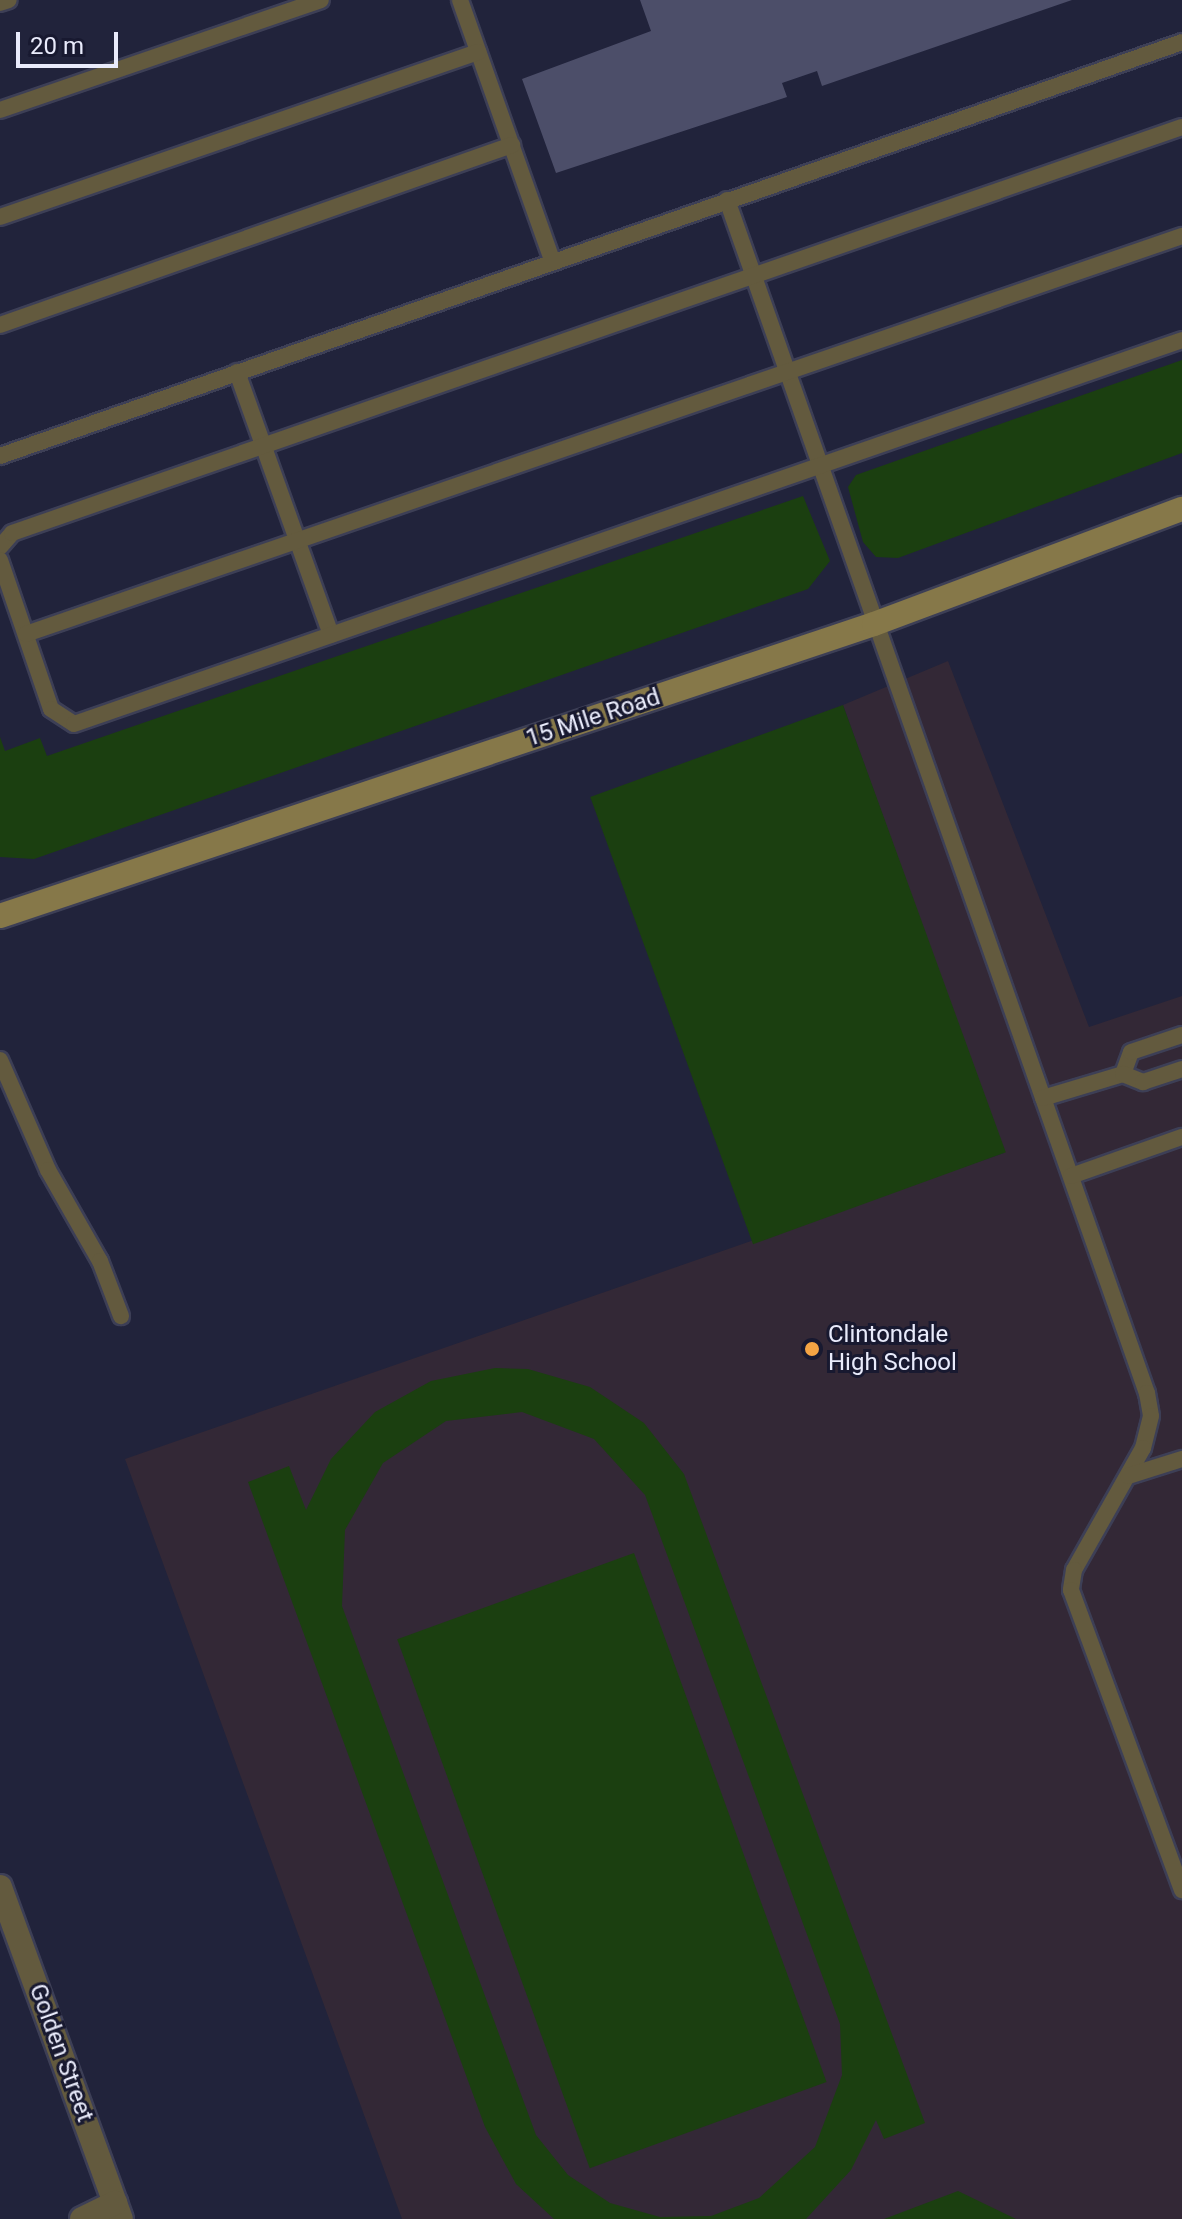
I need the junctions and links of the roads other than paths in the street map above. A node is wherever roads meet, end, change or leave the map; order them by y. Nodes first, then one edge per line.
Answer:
1 (9, 0) edge
2 (321, 0) edge
3 (460, 0) edge
4 (0, 3) edge
5 (1182, 42) edge
6 (478, 52) junction
7 (0, 110) edge
8 (1182, 127) edge
9 (512, 145) junction
10 (727, 200) junction
11 (0, 217) edge
12 (1182, 236) edge
13 (552, 260) junction
14 (753, 278) junction
15 (0, 325) edge
16 (1182, 340) edge
17 (237, 372) junction
18 (787, 373) junction
19 (265, 446) junction
20 (0, 456) edge
21 (819, 467) junction
22 (1182, 509) edge
23 (298, 540) junction
24 (0, 547) edge
25 (0, 560) edge
26 (874, 624) junction
27 (26, 634) junction
28 (331, 635) junction
29 (0, 916) edge
30 (1182, 1035) edge
31 (0, 1060) edge
32 (1182, 1069) edge
33 (1123, 1074) junction
34 (1043, 1098) junction
35 (1182, 1137) edge
36 (1071, 1176) junction
37 (121, 1316) dead end
38 (1182, 1459) edge
39 (1128, 1476) junction
40 (0, 1887) edge
41 (1182, 1890) edge
42 (118, 2211) edge
43 (82, 2219) edge

1 - 4 lane
2 - 7 lane
3 - 6 lane
5 - 10 lane
6 - 9 lane
6 - 11 lane
8 - 14 lane
9 - 13 lane
9 - 15 lane
10 - 13 lane
10 - 14 lane
12 - 18 lane
13 - 17 lane
14 - 18 lane
14 - 19 lane
16 - 21 lane
17 - 19 lane
17 - 20 lane
18 - 21 lane
18 - 23 lane
19 - 23 lane
19 - 24 lane
21 - 26 lane
21 - 28 lane
22 - 26 main road, 15 Mile Road
23 - 27 lane
23 - 28 lane
25 - 27 lane
26 - 29 main road, 15 Mile Road
26 - 34 lane
27 - 28 lane
30 - 33 lane
31 - 37 lane
32 - 33 lane
33 - 34 lane
34 - 36 lane
35 - 36 lane
36 - 39 lane
38 - 39 lane
39 - 41 lane
40 - 42 street, Golden Street
42 - 43 street

